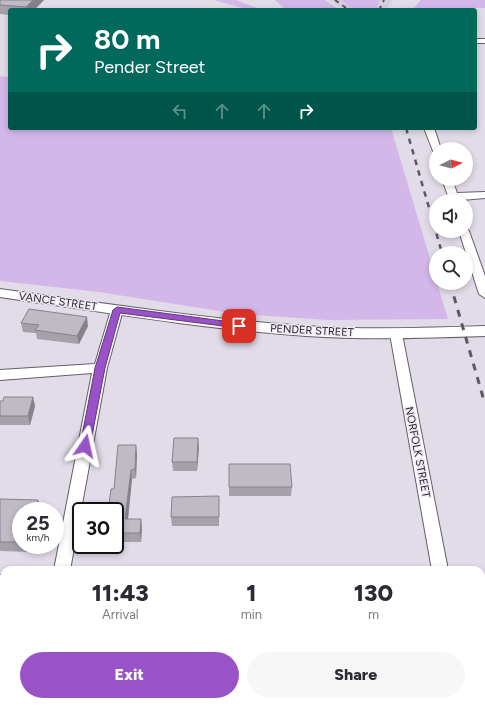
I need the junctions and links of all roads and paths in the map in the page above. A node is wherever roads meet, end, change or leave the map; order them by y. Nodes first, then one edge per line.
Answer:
1 (430, 130) edge
2 (434, 142) edge
3 (485, 195) edge
4 (473, 197) edge
5 (466, 238) edge
6 (0, 293) edge
7 (485, 294) edge
8 (117, 310) junction
9 (485, 331) edge
10 (396, 334) junction
11 (100, 368) junction
12 (0, 375) edge
13 (63, 566) edge
14 (439, 566) edge

1 - 2 street
3 - 4 street
5 - 7 street
6 - 8 street, VANCE STREET
8 - 10 street, PENDER STREET
8 - 11 street
9 - 10 street, PENDER STREET
10 - 14 street, NORFOLK STREET
11 - 12 street
11 - 13 street

